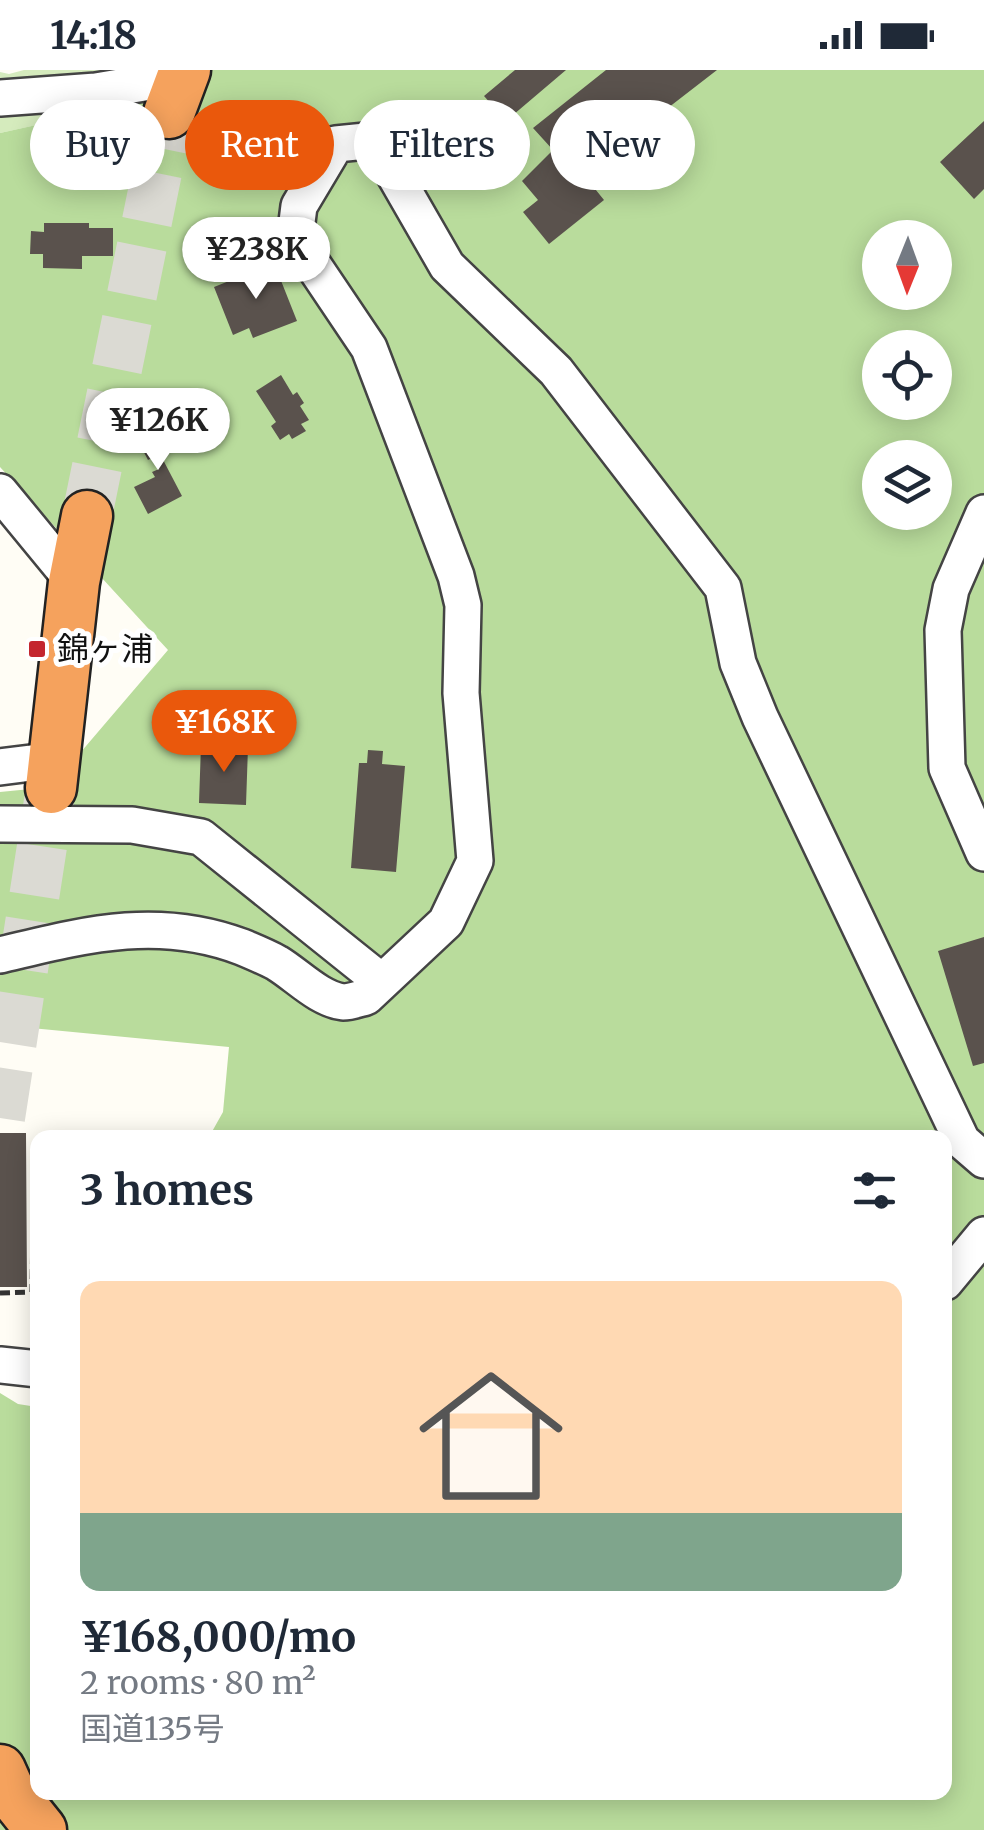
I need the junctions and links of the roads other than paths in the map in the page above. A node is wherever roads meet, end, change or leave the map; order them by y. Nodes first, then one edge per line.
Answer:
1 (178, 87) edge
2 (0, 98) edge
3 (0, 492) edge
4 (984, 512) edge
5 (87, 516) tunnel mouth
6 (74, 582) junction
7 (0, 766) edge
8 (53, 774) joint
9 (0, 824) edge
10 (984, 853) edge
11 (0, 955) edge
12 (382, 982) junction
13 (984, 1160) edge
14 (984, 1236) edge
15 (952, 1274) edge
16 (0, 1364) edge
17 (30, 1367) edge
18 (0, 1770) edge
19 (41, 1830) edge

1 - 2 street
3 - 6 street
4 - 10 street
5 - 6 highway
6 - 8 highway
7 - 8 street
9 - 12 street
11 - 12 street
12 - 13 street
14 - 15 street
16 - 17 street
18 - 19 highway

